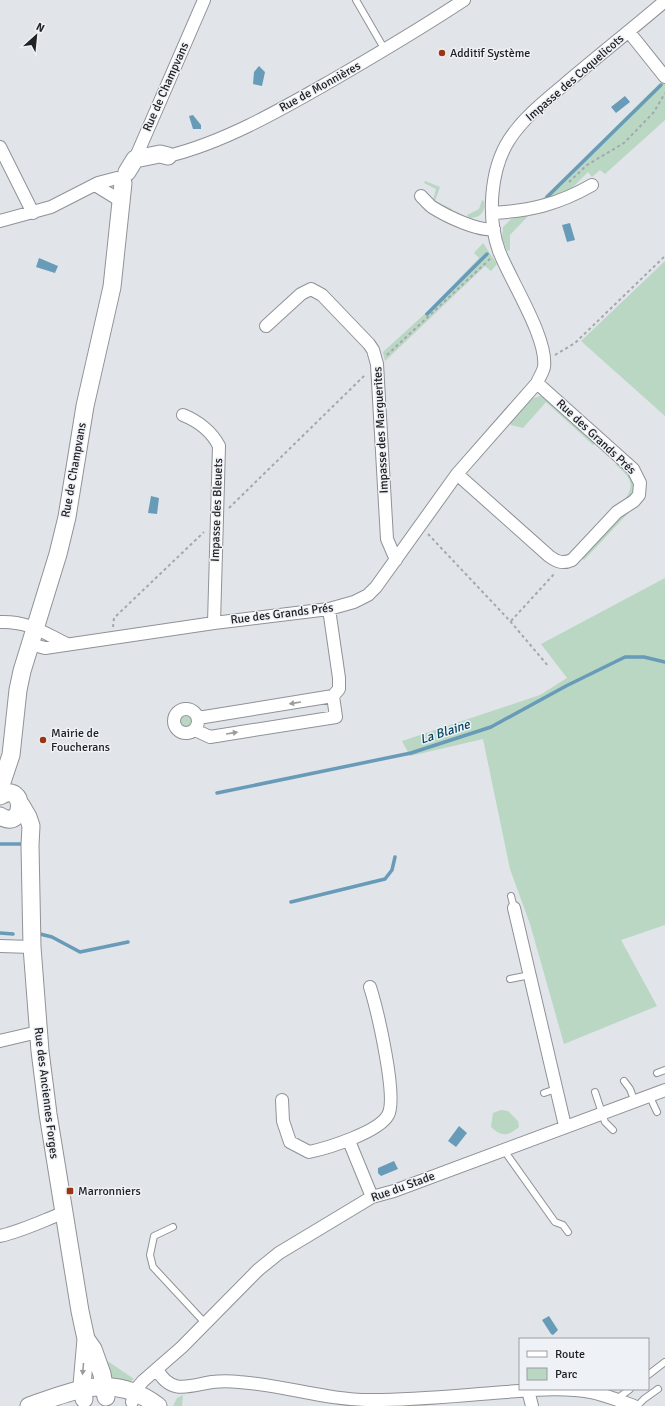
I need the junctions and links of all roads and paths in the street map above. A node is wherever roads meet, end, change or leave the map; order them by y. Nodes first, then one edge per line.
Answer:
1 (204, 0) edge
2 (356, 0) edge
3 (464, 0) edge
4 (665, 1) edge
5 (629, 32) junction
6 (385, 50) junction
7 (665, 77) edge
8 (665, 93) edge
9 (144, 137) junction
10 (0, 147) edge
11 (164, 155) junction
12 (126, 173) junction
13 (95, 185) junction
14 (592, 185) dead end
15 (566, 186) dead end
16 (421, 196) dead end
17 (120, 201) junction
18 (33, 213) junction
19 (493, 213) junction
20 (0, 221) edge
21 (494, 229) junction
22 (499, 251) junction
23 (665, 256) edge
24 (266, 326) dead end
25 (377, 364) junction
26 (544, 366) junction
27 (537, 383) junction
28 (184, 415) dead end
29 (457, 474) junction
30 (217, 520) junction
31 (420, 525) junction
32 (396, 560) junction
33 (560, 563) junction
34 (329, 609) junction
35 (510, 621) junction
36 (0, 622) edge
37 (214, 623) junction
38 (112, 638) junction
39 (37, 640) junction
40 (66, 644) junction
41 (549, 667) dead end
42 (333, 696) junction
43 (198, 718) junction
44 (195, 730) junction
45 (11, 754) junction
46 (0, 788) edge
47 (0, 796) edge
48 (20, 802) junction
49 (2, 818) edge
50 (30, 845) junction
51 (512, 902) dead end
52 (0, 946) edge
53 (32, 947) junction
54 (530, 975) junction
55 (510, 980) dead end
56 (370, 987) dead end
57 (38, 1032) junction
58 (0, 1041) edge
59 (665, 1070) edge
60 (657, 1073) dead end
61 (624, 1081) dead end
62 (665, 1090) edge
63 (595, 1092) dead end
64 (650, 1096) junction
65 (282, 1100) dead end
66 (635, 1102) junction
67 (658, 1112) dead end
68 (602, 1114) junction
69 (565, 1126) junction
70 (613, 1130) dead end
71 (349, 1141) junction
72 (503, 1150) junction
73 (372, 1197) junction
74 (63, 1213) junction
75 (173, 1227) dead end
76 (568, 1232) dead end
77 (0, 1236) edge
78 (205, 1324) junction
79 (86, 1339) junction
80 (665, 1362) edge
81 (157, 1369) junction
82 (649, 1374) edge
83 (658, 1389) dead end
84 (528, 1390) junction
85 (629, 1390) edge
86 (105, 1391) junction
87 (83, 1394) junction
88 (617, 1399) junction
89 (136, 1400) edge
90 (35, 1405) edge
91 (63, 1406) edge
92 (158, 1406) edge
93 (532, 1406) edge
94 (634, 1406) edge
95 (637, 1406) edge

1 - 9 street, Rue de Champvans
2 - 6 lane
3 - 6 street, Rue de Monnières
4 - 5 street, Impasse des Coquelicots
5 - 7 street, Impasse des Coquelicots
5 - 19 street, Impasse des Coquelicots
6 - 11 street, Rue de Monnières
8 - 15 path
9 - 11 street
9 - 12 street, Rue de Champvans
10 - 18 street
11 - 12 street, Rue de Monnières
12 - 13 street
12 - 17 street, Rue de Champvans
13 - 17 street
13 - 18 street
14 - 19 street
16 - 21 street
17 - 39 street, Rue de Champvans
18 - 20 street
19 - 21 street, Impasse des Coquelicots
21 - 22 street, Impasse des Coquelicots
22 - 25 path
22 - 26 street, Impasse des Coquelicots
23 - 26 path
24 - 25 street, Impasse des Marguerites
25 - 30 path
25 - 32 street, Impasse des Marguerites
26 - 27 street, Rue des Grands Prés
27 - 29 street, Rue des Grands Prés
27 - 33 street, Rue des Grands Prés
28 - 30 street, Impasse des Bleuets
29 - 31 street, Rue des Grands Prés
29 - 33 street
30 - 37 street, Impasse des Bleuets
30 - 38 path
31 - 32 street, Rue des Grands Prés
31 - 35 path
32 - 34 street, Rue des Grands Prés
33 - 35 path
34 - 37 street, Rue des Grands Prés
34 - 42 street
35 - 41 path
36 - 39 street
37 - 38 street, Rue des Grands Prés
38 - 40 street, Rue des Grands Prés
39 - 40 street
39 - 40 street, Rue des Grands Prés
39 - 45 street, Rue de Champvans
42 -> 43 street
44 -> 42 street
43 - 44 street
43 - 44 street
45 - 46 street, Rue de Champvans
45 - 48 street, Rue de Champvans
47 - 48 street
48 - 49 street
48 - 50 street, Rue des Anciennes Forges
49 - 50 street
50 - 53 street, Rue des Anciennes Forges
51 - 54 street
52 - 53 street
53 - 57 street, Rue des Anciennes Forges
54 - 55 lane
54 - 69 street
56 - 71 street
57 - 58 street
57 - 74 street, Rue des Anciennes Forges
59 - 60 lane
61 - 66 lane
62 - 64 street, Rue du Stade
63 - 68 lane
64 - 66 street, Rue du Stade
64 - 67 lane
65 - 71 street
66 - 68 street, Rue du Stade
68 - 69 street, Rue du Stade
68 - 70 lane
69 - 72 street, Rue du Stade
71 - 73 street
72 - 73 street, Rue du Stade
72 - 76 lane
73 - 78 street, Rue du Stade
74 - 77 street
74 - 79 street, Rue des Anciennes Forges
75 - 78 lane
78 - 81 street, Rue du Stade
79 - 86 street, Rue des Anciennes Forges
79 -> 87 street, Rue des Anciennes Forges
80 - 82 lane
81 - 84 street
81 - 89 street, Rue du Stade
83 - 95 lane
84 - 88 street
84 - 93 street
85 - 88 lane
86 - 87 street
86 - 89 street
87 - 90 street
87 - 91 street
88 - 94 street
89 - 92 street

